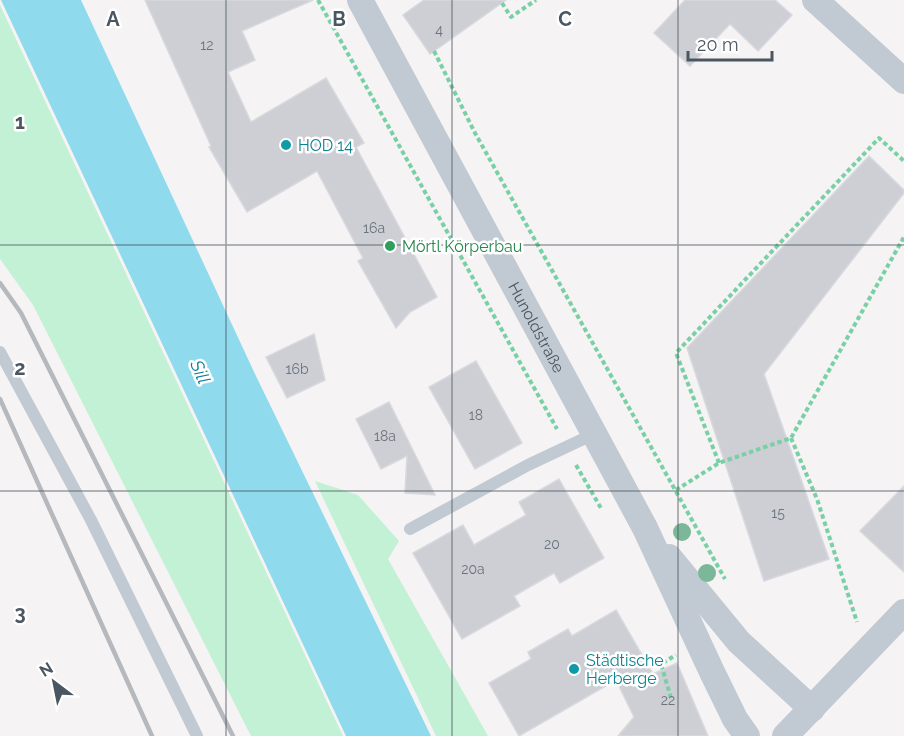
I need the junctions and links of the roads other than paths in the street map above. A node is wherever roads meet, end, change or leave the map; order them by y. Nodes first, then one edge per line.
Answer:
1 (815, 0) edge
2 (365, 2) edge
3 (904, 81) edge
4 (0, 352) edge
5 (596, 433) junction
6 (645, 528) junction
7 (410, 529) dead end
8 (904, 612) edge
9 (812, 710) junction
10 (197, 736) edge
11 (747, 736) edge
12 (785, 736) edge

1 - 3 street
2 - 5 street, Hunoldstraße
4 - 10 lane
5 - 6 street, Hunoldstraße
5 - 7 lane
6 - 9 street, Hunoldstraße
6 - 11 street, Hunoldstraße
8 - 9 street
9 - 12 street

